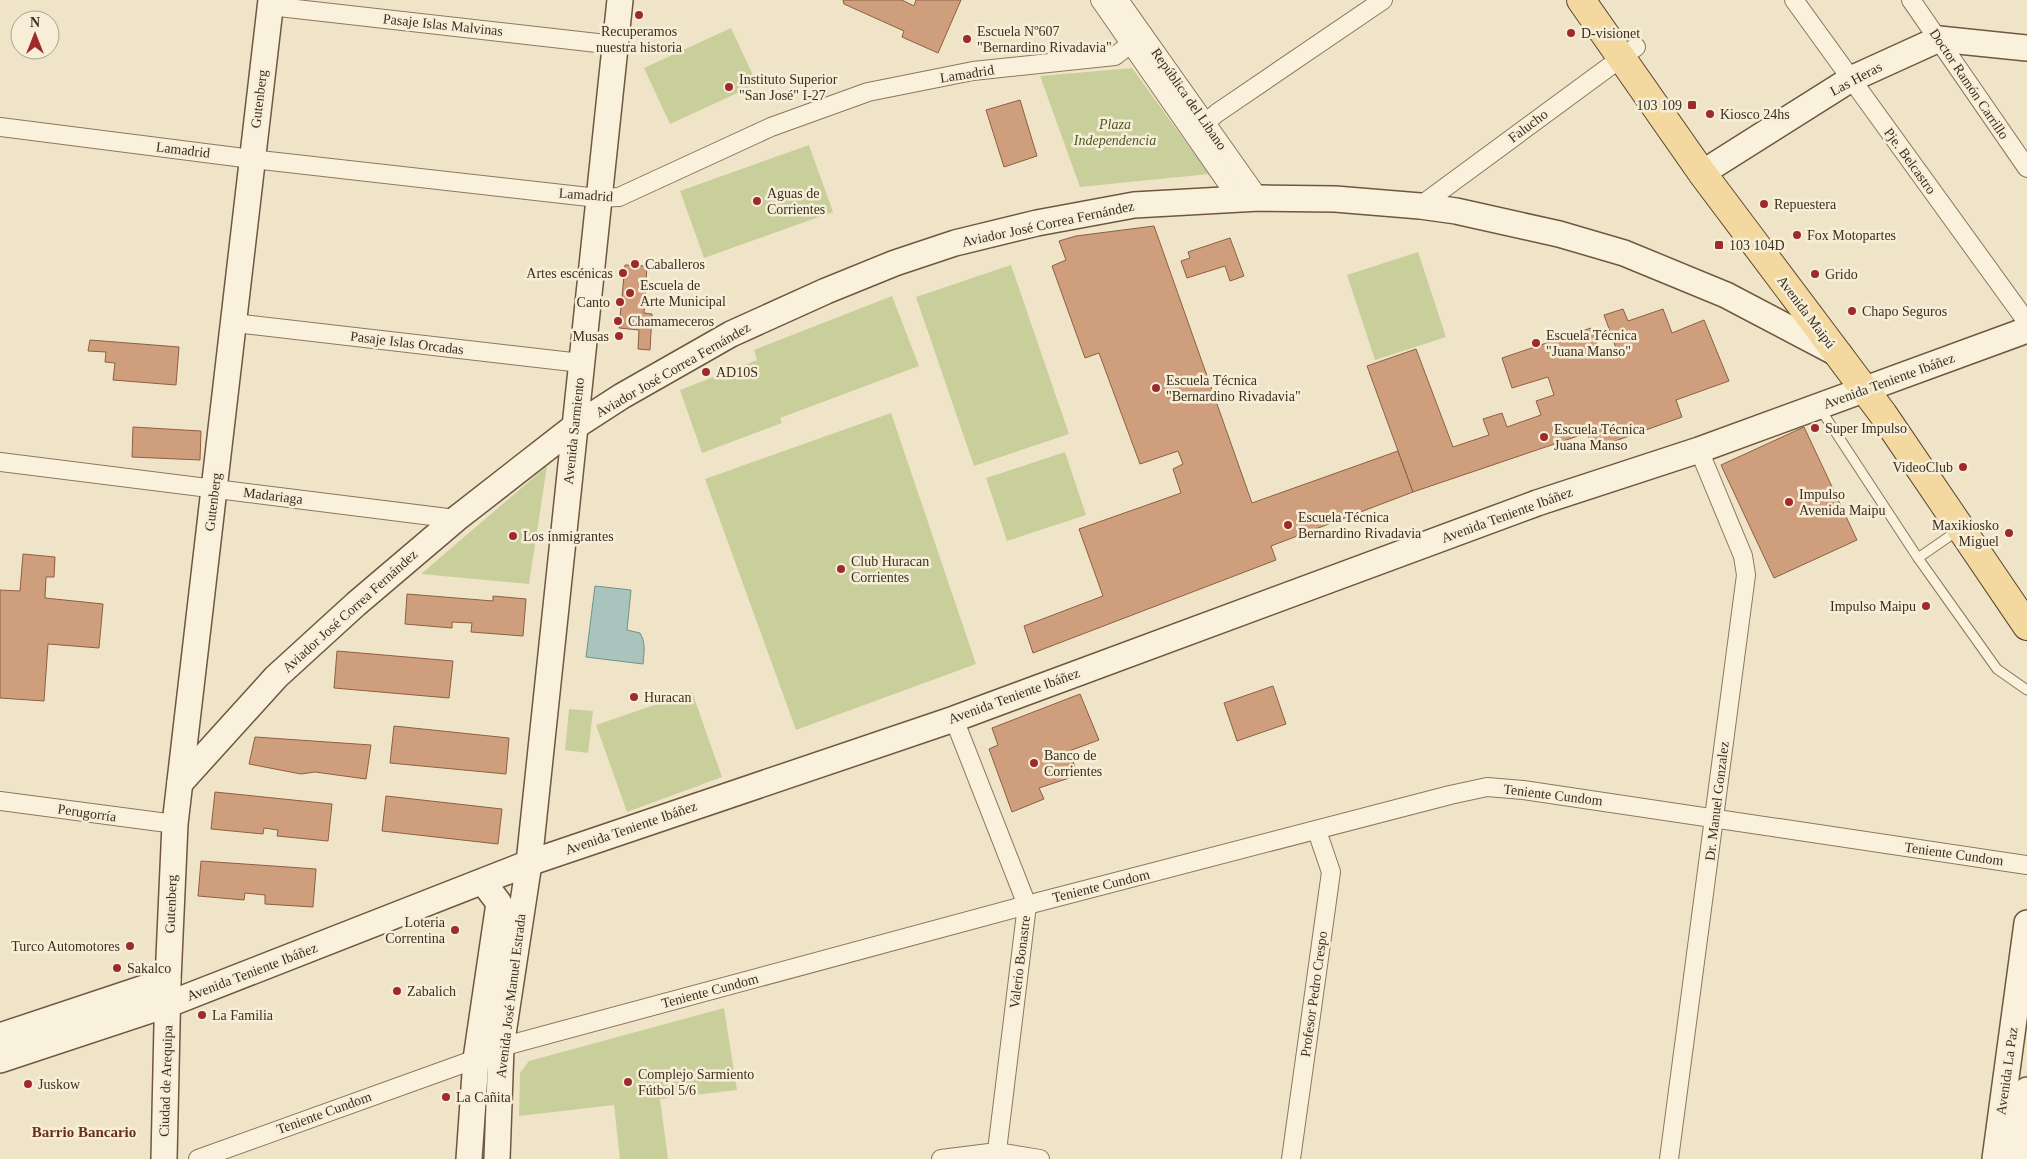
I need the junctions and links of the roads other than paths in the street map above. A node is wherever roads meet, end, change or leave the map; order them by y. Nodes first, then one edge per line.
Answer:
1 (620, 0) edge
2 (1100, 0) edge
3 (1118, 0) edge
4 (1383, 0) edge
5 (1581, 0) edge
6 (1603, 0) edge
7 (1794, 0) edge
8 (1911, 0) edge
9 (270, 3) edge
10 (1136, 39) junction
11 (1939, 39) junction
12 (615, 45) junction
13 (2027, 48) edge
14 (1629, 52) junction
15 (1851, 79) junction
16 (0, 127) edge
17 (1200, 128) junction
18 (252, 159) junction
19 (1710, 168) junction
20 (2027, 168) edge
21 (598, 198) junction
22 (1249, 198) junction
23 (1420, 206) junction
24 (2027, 322) edge
25 (234, 323) junction
26 (2027, 330) edge
27 (1837, 354) junction
28 (581, 363) junction
29 (1872, 387) junction
30 (1818, 407) junction
31 (574, 427) junction
32 (1699, 450) junction
33 (0, 462) edge
34 (215, 489) junction
35 (456, 518) junction
36 (1961, 528) junction
37 (1918, 558) junction
38 (2027, 602) edge
39 (2027, 626) edge
40 (2027, 690) edge
41 (954, 718) junction
42 (180, 783) junction
43 (0, 801) edge
44 (1714, 818) junction
45 (175, 824) junction
46 (1317, 831) junction
47 (529, 863) junction
48 (2027, 865) edge
49 (483, 882) junction
50 (1027, 905) junction
51 (2027, 923) edge
52 (168, 992) junction
53 (0, 1036) edge
54 (501, 1047) junction
55 (476, 1059) junction
56 (0, 1060) edge
57 (2027, 1090) edge
58 (996, 1155) edge
59 (164, 1159) edge
60 (198, 1159) edge
61 (469, 1159) edge
62 (496, 1159) edge
63 (941, 1159) edge
64 (1040, 1159) edge
65 (1291, 1159) edge
66 (1669, 1159) edge
67 (1995, 1159) edge
68 (2018, 1159) edge

1 - 12 main road, Avenida Sarmiento
2 - 10 street, República del Libano
3 - 10 street, República del Libano
4 - 17 street
5 - 14 main road, Avenida Maipú
6 - 14 main road, Avenida Maipú
7 - 15 street, Pje. Belcastro
8 - 11 street, Doctor Ramón Carrillo
9 - 12 street, Pasaje Islas Malvinas
9 - 18 main road, Gutenberg
10 - 17 street, República del Libano
10 - 21 street, Lamadrid
11 - 13 main road
11 - 15 main road, Las Heras
11 - 20 street, Doctor Ramón Carrillo
12 - 21 main road, Avenida Sarmiento
14 - 19 main road, Avenida Maipú
14 - 23 street, Falucho
15 - 19 main road, Las Heras
15 - 24 street, Pje. Belcastro
16 - 18 street, Lamadrid
17 - 22 street, República del Libano
18 - 21 street, Lamadrid
18 - 25 main road, Gutenberg
19 - 27 main road, Avenida Maipú
19 - 29 main road, Avenida Maipú
21 - 28 main road, Avenida Sarmiento
22 - 23 main road, Aviador José Correa Fernández
22 - 31 main road, Aviador José Correa Fernández
23 - 27 main road, Aviador José Correa Fernández
25 - 28 street, Pasaje Islas Orcadas
25 - 34 main road, Gutenberg
26 - 29 main road, Avenida Teniente Ibáñez
27 - 29 main road, Avenida Maipú
28 - 31 main road, Avenida Sarmiento
29 - 30 main road, Avenida Teniente Ibáñez
29 - 36 main road, Avenida Maipú
29 - 38 main road, Avenida Maipú
30 - 32 main road, Avenida Teniente Ibáñez
30 - 37 lane
31 - 35 main road, Aviador José Correa Fernández
31 - 47 main road, Avenida Sarmiento
32 - 41 main road, Avenida Teniente Ibáñez
32 - 44 street, Dr. Manuel Gonzalez
33 - 34 street, Madariaga
34 - 35 street, Madariaga
34 - 42 main road, Gutenberg
35 - 42 main road, Aviador José Correa Fernández
36 - 37 lane
36 - 39 main road, Avenida Maipú
37 - 40 lane
41 - 47 main road, Avenida Teniente Ibáñez
41 - 50 street, Valerio Bonastre
42 - 45 main road, Gutenberg
43 - 45 street, Perugorría
44 - 46 street, Teniente Cundom
44 - 48 street, Teniente Cundom
44 - 66 street, Dr. Manuel Gonzalez
45 - 52 main road, Gutenberg
46 - 50 street, Teniente Cundom
46 - 65 street, Profesor Pedro Crespo
47 - 49 main road, Avenida Teniente Ibáñez
47 - 54 main road, Avenida José Manuel Estrada
49 - 52 main road, Avenida Teniente Ibáñez
49 - 55 main road, Avenida José Manuel Estrada
50 - 54 street, Teniente Cundom
50 - 58 street, Valerio Bonastre
51 - 67 main road, Avenida La Paz
52 - 53 main road, Avenida Teniente Ibáñez
52 - 56 main road, Avenida Teniente Ibáñez
52 - 59 main road, Ciudad de Arequipa
54 - 55 street, Teniente Cundom
54 - 62 main road, Avenida José Manuel Estrada
55 - 60 street, Teniente Cundom
55 - 61 main road, Avenida José Manuel Estrada
57 - 68 main road, Avenida La Paz
58 - 63 street
58 - 64 street

